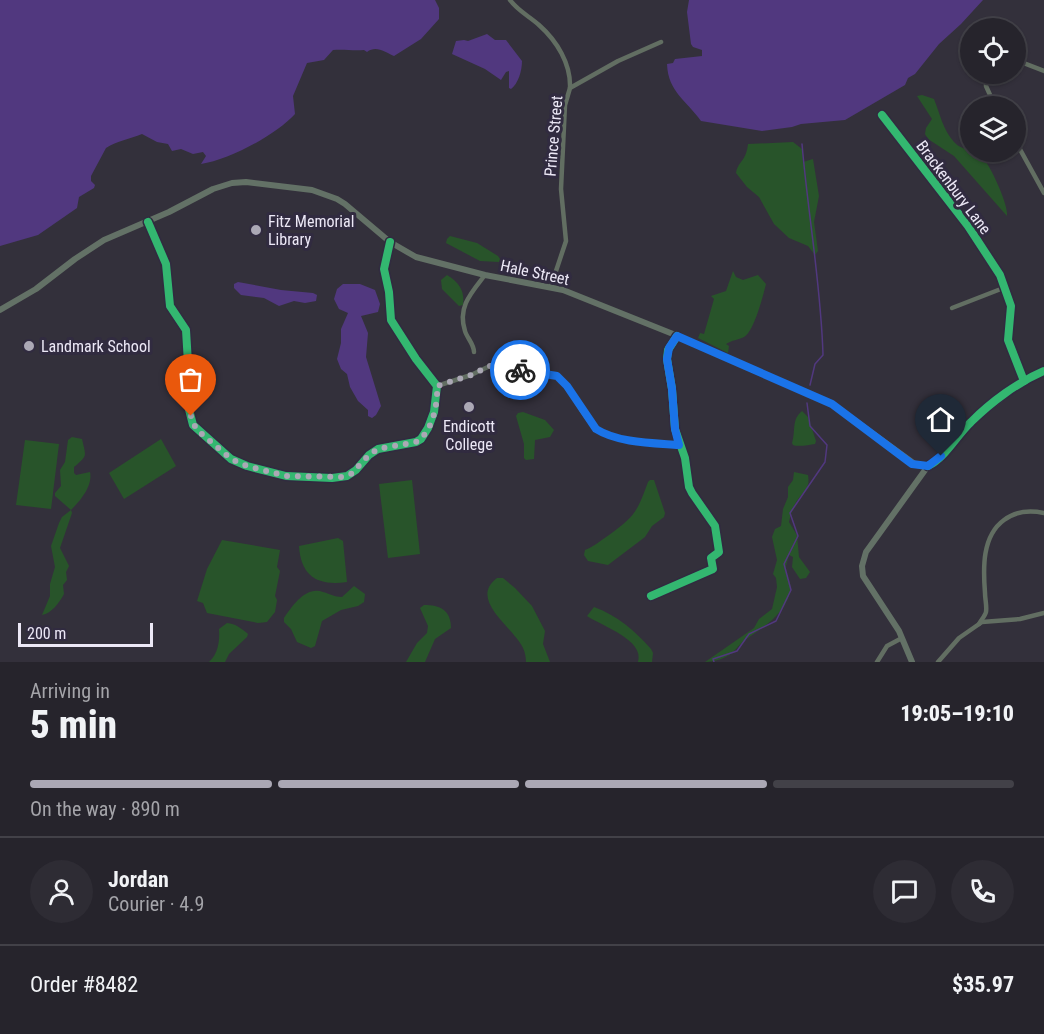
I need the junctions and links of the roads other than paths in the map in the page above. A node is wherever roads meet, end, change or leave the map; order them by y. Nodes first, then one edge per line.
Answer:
1 (510, 0) edge
2 (661, 42) dead end
3 (1026, 64) edge
4 (1044, 71) edge
5 (570, 88) junction
6 (882, 115) dead end
7 (1026, 160) edge
8 (1044, 193) edge
9 (148, 222) junction
10 (390, 242) junction
11 (485, 275) junction
12 (551, 286) junction
13 (1006, 287) junction
14 (952, 308) dead end
15 (0, 310) edge
16 (677, 336) junction
17 (474, 352) dead end
18 (1044, 371) edge
19 (1024, 381) junction
20 (437, 386) junction
21 (679, 445) junction
22 (928, 466) junction
23 (1044, 513) edge
24 (651, 596) dead end
25 (987, 610) junction
26 (1044, 613) edge
27 (1000, 620) junction
28 (979, 624) junction
29 (902, 638) junction
30 (877, 662) edge
31 (912, 662) edge
32 (938, 662) edge

1 - 5 street
2 - 5 street, Prince Street
3 - 4 street
5 - 12 street, Prince Street
6 - 13 street, Brackenbury Lane
7 - 8 street
9 - 10 main road, Hale Street
9 - 15 main road, Hale Street
9 - 20 street
10 - 11 main road, Hale Street
10 - 20 street
11 - 12 main road, Hale Street
11 - 17 street
12 - 16 main road, Hale Street
13 - 14 street
13 - 19 street, Brackenbury Lane
16 - 21 street
16 - 22 main road, Hale Street
18 - 19 main road
19 - 22 main road
20 - 21 street
21 - 24 street
22 - 29 main road
23 - 25 street
25 - 27 street
25 - 28 street
26 - 27 street
27 - 28 street
28 - 32 street
29 - 30 street
29 - 31 main road

